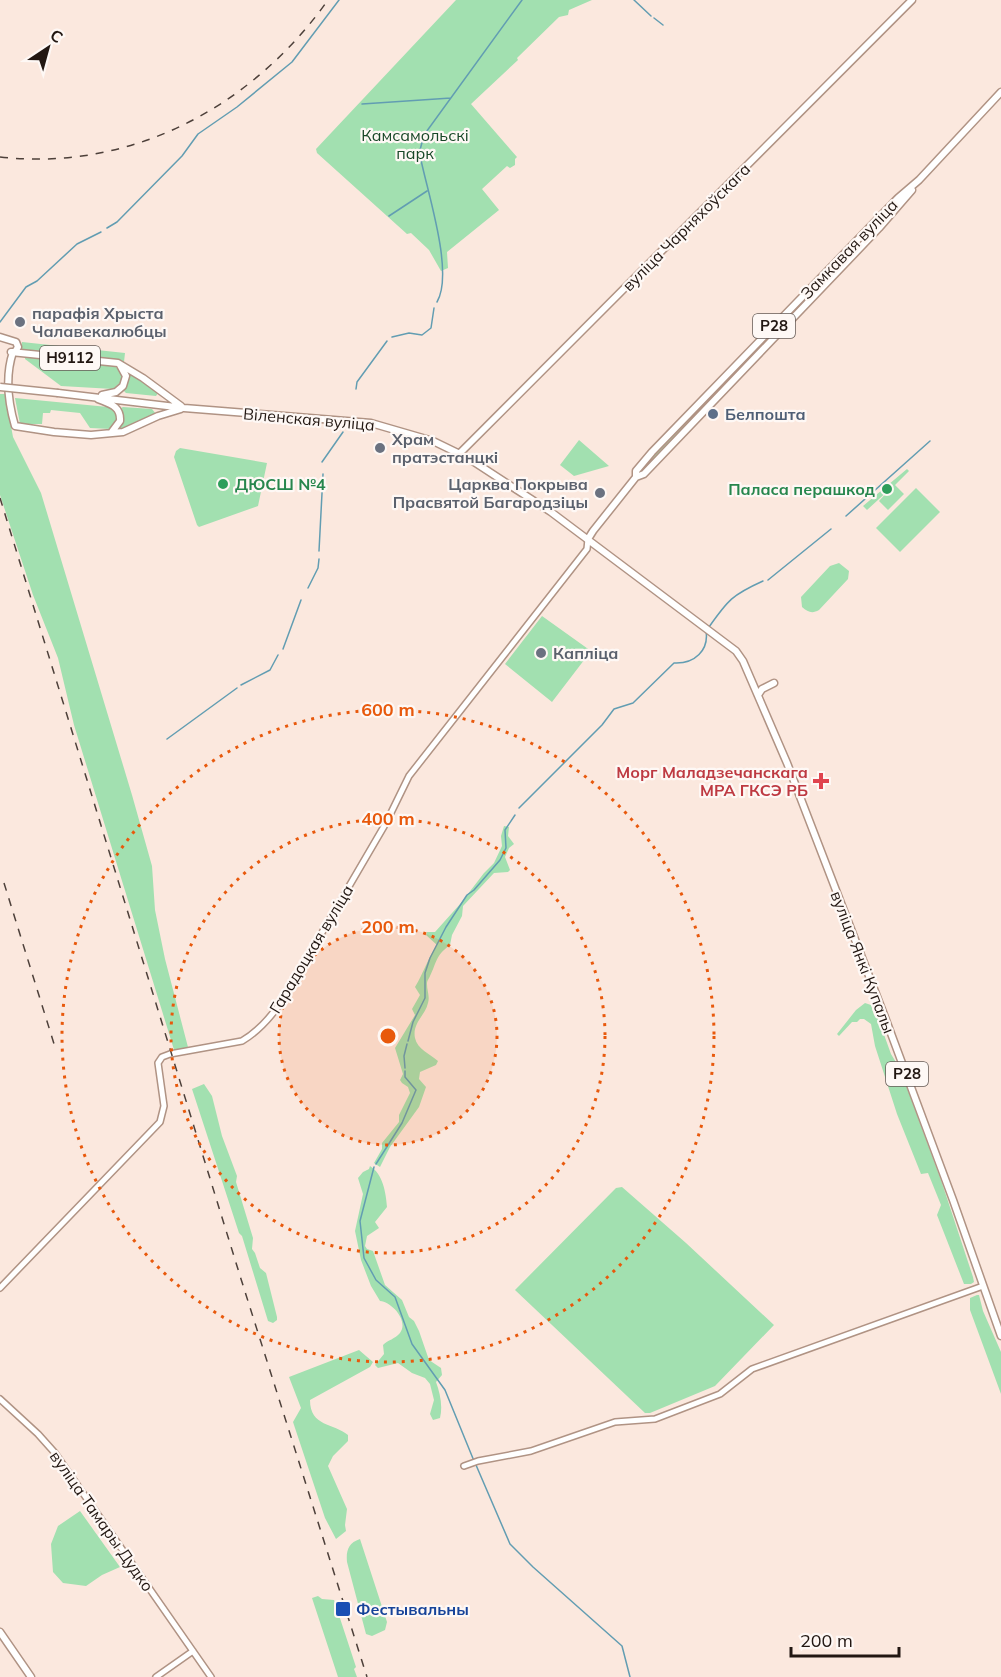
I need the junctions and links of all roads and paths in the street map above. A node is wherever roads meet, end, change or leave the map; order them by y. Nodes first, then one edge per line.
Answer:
1 (912, 0) edge
2 (1001, 92) edge
3 (919, 180) junction
4 (765, 336) junction
5 (6, 339) edge
6 (770, 341) junction
7 (15, 352) junction
8 (118, 363) junction
9 (0, 387) edge
10 (93, 396) junction
11 (184, 408) junction
12 (111, 433) junction
13 (460, 453) junction
14 (636, 477) junction
15 (588, 539) junction
16 (774, 683) dead end
17 (758, 695) junction
18 (1, 1284) edge
19 (983, 1286) junction
20 (1001, 1336) edge
21 (0, 1399) edge
22 (464, 1466) dead end
23 (0, 1632) edge
24 (193, 1651) junction
25 (31, 1677) edge
26 (156, 1677) edge
27 (211, 1677) edge

1 - 13 main road, вуліца Чарняхоўскага
2 - 3 main road, Замкавая вуліца / Р28
3 - 4 main road, Замкавая вуліца / Р28
3 - 6 main road, Замкавая вуліца / Р28
4 - 6 main road
4 - 14 main road, Замкавая вуліца / Р28
5 - 7 main road
6 - 14 main road, Замкавая вуліца / Р28
7 - 8 main road, Н9112
7 - 12 main road
8 - 10 main road, Н9112
8 - 11 main road, Н9112
9 - 10 main road, Віленская вуліца, bridge
10 - 11 main road, Віленская вуліца
10 - 12 main road
11 - 12 main road
11 - 13 main road, Віленская вуліца
13 - 15 main road, Віленская вуліца
14 - 15 main road, Замкавая вуліца / Р28
15 - 17 main road, вуліца Янкі Купалы / Р28
15 - 18 street, Гарадоцкая вуліца
16 - 17 main road
17 - 19 main road, вуліца Янкі Купалы / Р28
19 - 20 main road, вуліца Янкі Купалы / Р28
19 - 22 street
21 - 24 street, вуліца Тамары Дудко
23 - 25 main road
24 - 26 street
24 - 27 street, вуліца Тамары Дудко

